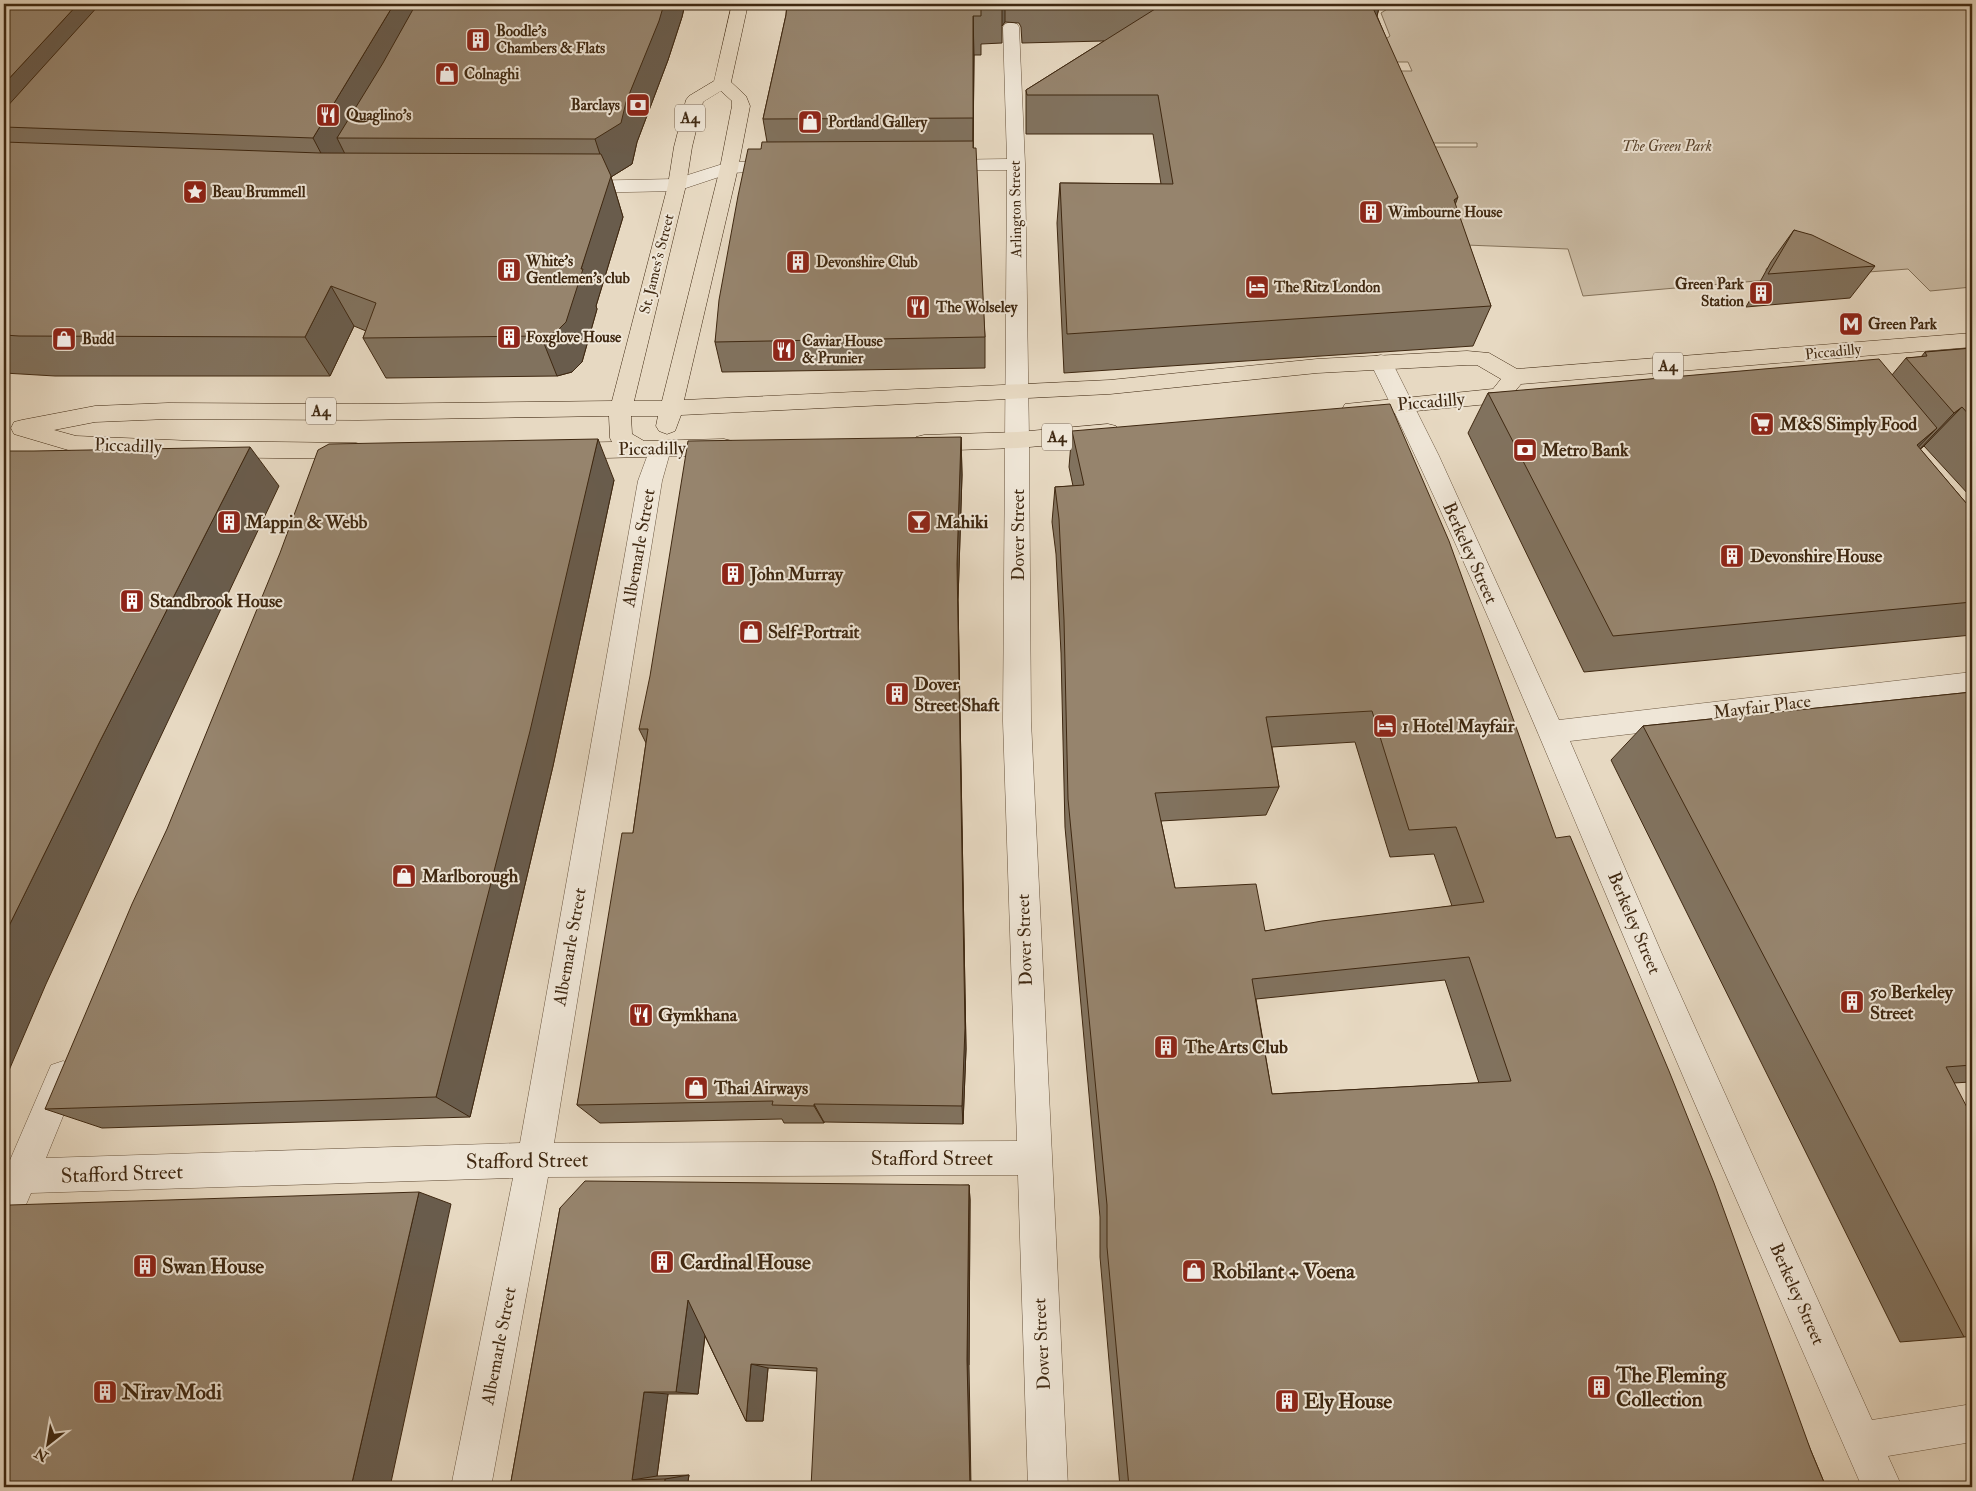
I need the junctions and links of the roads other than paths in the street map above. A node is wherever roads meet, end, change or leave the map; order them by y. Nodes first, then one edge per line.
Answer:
1 (740, 4) edge
2 (1011, 27) dead end
3 (722, 83) junction
4 (1016, 164) junction
5 (918, 165) edge
6 (801, 166) edge
7 (729, 168) junction
8 (677, 185) junction
9 (556, 187) edge
10 (1972, 340) edge
11 (1821, 353) junction
12 (1381, 362) junction
13 (1837, 374) edge
14 (1514, 377) junction
15 (1017, 392) junction
16 (1403, 405) junction
17 (672, 408) junction
18 (621, 409) junction
19 (1336, 410) edge
20 (13, 427) edge
21 (1133, 430) edge
22 (1018, 440) junction
23 (899, 443) edge
24 (750, 446) edge
25 (650, 449) junction
26 (380, 451) edge
27 (546, 451) edge
28 (1972, 683) edge
29 (1552, 732) junction
30 (75, 1050) edge
31 (1034, 1158) junction
32 (534, 1160) junction
33 (20, 1176) junction
34 (4, 1216) edge
35 (1972, 1423) edge
36 (1862, 1441) junction
37 (471, 1487) edge
38 (1048, 1487) edge
39 (1882, 1487) edge

1 - 3 main road
2 - 4 street, Arlington Street
3 - 7 main road
3 - 8 main road, St. James's Street / A4
4 - 5 street
4 - 15 street, Arlington Street
6 - 7 street
7 - 8 street
7 - 17 main road
8 - 9 street
8 - 18 main road, St. James's Street / A4
10 - 11 main road, Piccadilly / A4
11 - 13 street
11 - 14 main road, Piccadilly / A4
12 - 14 main road, Piccadilly / A4
12 - 15 main road, Piccadilly / A4
12 - 16 street, Berkeley Street
14 - 16 main road, Piccadilly
15 - 17 main road, Piccadilly / A4
15 - 22 street, Dover Street
16 - 19 main road, Piccadilly
16 - 29 street, Berkeley Street
17 - 18 main road, Piccadilly / A4
17 - 25 main road, Albemarle Street
18 - 20 main road, Piccadilly / A4
18 - 25 main road, St. James's Street / A4
20 - 26 main road, Piccadilly / A4
21 - 22 main road, A4
22 - 23 main road, A4
22 - 31 street, Dover Street
24 - 25 main road, Piccadilly
25 - 27 main road, Piccadilly
25 - 32 street, Albemarle Street
28 - 29 street, Mayfair Place
29 - 36 street, Berkeley Street
30 - 33 street
31 - 32 street, Stafford Street
31 - 38 street, Dover Street
32 - 33 street, Stafford Street
32 - 37 street, Albemarle Street
33 - 34 street
35 - 36 street
36 - 39 street, Berkeley Street

